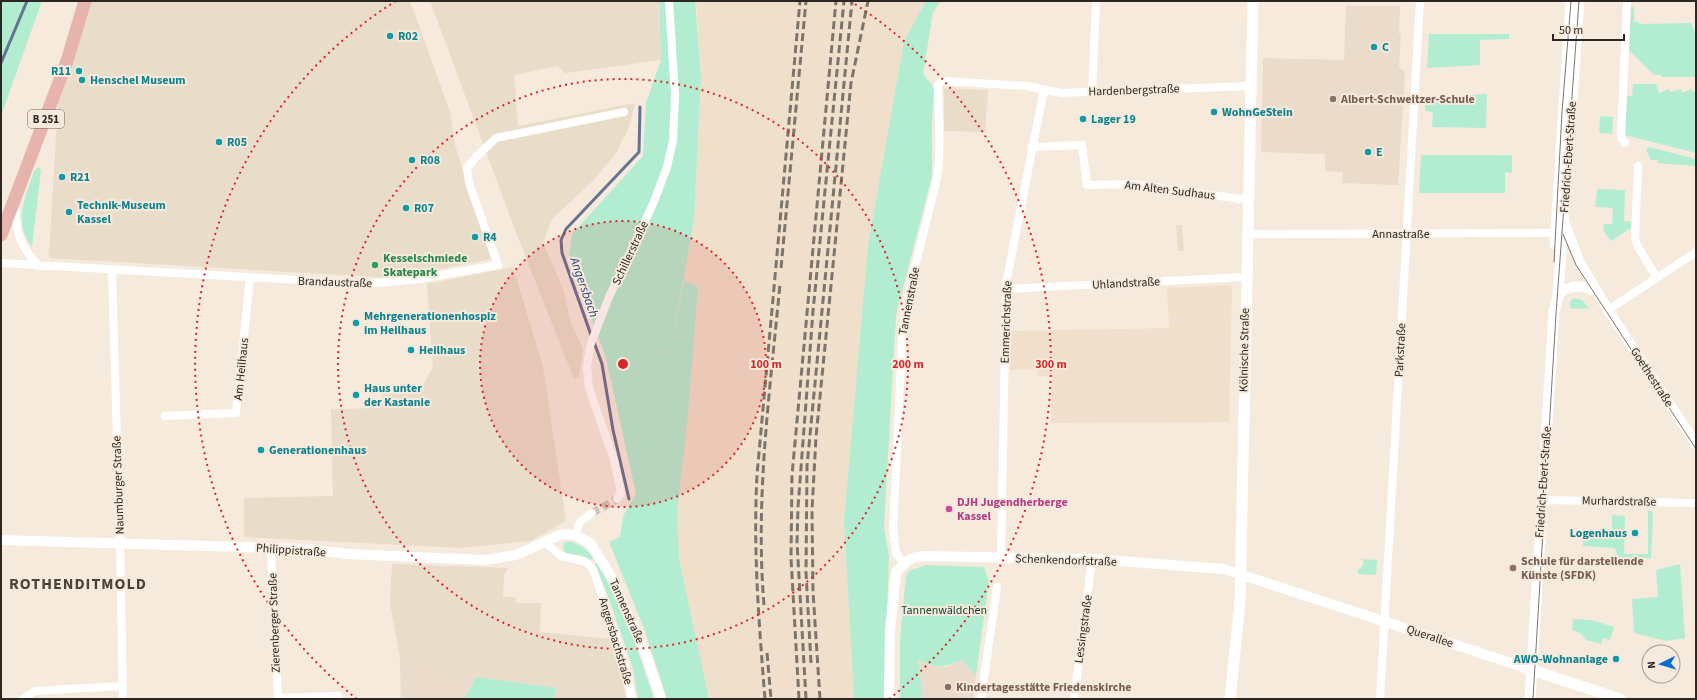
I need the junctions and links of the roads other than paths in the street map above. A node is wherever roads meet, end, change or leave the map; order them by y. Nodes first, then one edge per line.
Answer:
1 (85, 1) edge
2 (669, 1) edge
3 (1096, 1) edge
4 (1253, 1) edge
5 (1420, 1) edge
6 (1571, 1) edge
7 (1579, 1) edge
8 (1628, 1) edge
9 (938, 85) joint
10 (1251, 86) junction
11 (1044, 89) junction
12 (1092, 92) junction
13 (624, 112) dead end
14 (1625, 143) dead end
15 (1032, 148) junction
16 (1638, 166) dead end
17 (1248, 200) junction
18 (15, 201) junction
19 (1560, 220) junction
20 (1555, 233) junction
21 (1247, 234) junction
22 (1406, 234) junction
23 (1, 235) edge
24 (1562, 242) junction
25 (1696, 252) edge
26 (1, 263) edge
27 (39, 266) junction
28 (112, 270) junction
29 (1246, 277) junction
30 (250, 278) junction
31 (1657, 278) junction
32 (1006, 289) junction
33 (1592, 290) junction
34 (1558, 295) junction
35 (1608, 310) junction
36 (1554, 312) junction
37 (165, 416) dead end
38 (1696, 444) edge
39 (617, 499) dead end
40 (1542, 500) junction
41 (1696, 503) edge
42 (592, 514) tunnel mouth
43 (575, 535) junction
44 (1, 540) edge
45 (545, 542) junction
46 (120, 544) junction
47 (271, 548) junction
48 (1002, 558) junction
49 (1092, 560) junction
50 (904, 564) junction
51 (1240, 573) junction
52 (997, 586) dead end
53 (1384, 621) junction
54 (1532, 670) junction
55 (122, 686) junction
56 (338, 696) dead end
57 (278, 698) edge
58 (23, 699) edge
59 (122, 699) edge
60 (632, 699) edge
61 (661, 699) edge
62 (889, 699) edge
63 (981, 699) edge
64 (1074, 699) edge
65 (1230, 699) edge
66 (1380, 699) edge
67 (1530, 699) edge
68 (1620, 699) edge

1 - 18 main road, B 251
2 - 39 street, Schillerstraße
3 - 12 street
4 - 10 main road, Kölnische Straße
5 - 22 street, Parkstraße
6 - 19 main road, Friedrich-Ebert-Straße
7 - 19 main road, Friedrich-Ebert-Straße
8 - 14 street
9 - 11 street, Hardenbergstraße
9 - 50 street, Tannenstraße
10 - 12 street, Hardenbergstraße
10 - 17 main road, Kölnische Straße
11 - 12 street, Hardenbergstraße
11 - 15 street, Emmerichstraße
13 - 30 street, Brandaustraße
15 - 17 street, Am Alten Sudhaus
15 - 32 street, Emmerichstraße
16 - 31 street
17 - 21 main road, Kölnische Straße
18 - 23 main road, B 251
18 - 27 street
19 - 20 main road, Friedrich-Ebert-Straße
19 - 24 main road, Friedrich-Ebert-Straße
19 - 35 street, Goethestraße
20 - 22 street, Annastraße
20 - 24 street
20 - 36 main road, Friedrich-Ebert-Straße
21 - 22 street, Annastraße
21 - 29 main road, Kölnische Straße
22 - 53 street, Parkstraße
24 - 33 street, Goethestraße
24 - 34 main road, Friedrich-Ebert-Straße
25 - 31 street
26 - 27 street, Brandaustraße
27 - 28 street, Brandaustraße
28 - 30 street, Brandaustraße
28 - 46 street, Naumburger Straße
29 - 32 street, Uhlandstraße
29 - 51 main road, Kölnische Straße
30 - 37 street, Am Heilhaus
31 - 35 street
32 - 48 street, Emmerichstraße
33 - 34 street
33 - 35 street, Goethestraße
34 - 36 main road, Friedrich-Ebert-Straße
35 - 38 street, Goethestraße
36 - 40 main road, Friedrich-Ebert-Straße
40 - 41 street, Murhardstraße
40 - 54 main road, Friedrich-Ebert-Straße
42 - 43 street
43 - 45 street, Philippistraße
43 - 61 street, Tannenstraße
44 - 46 street, Philippistraße
45 - 47 street, Philippistraße
45 - 60 street, Angersbachstraße
46 - 47 street, Philippistraße
46 - 55 street, Naumburger Straße
47 - 57 street, Zierenberger Straße
48 - 49 street, Schenkendorfstraße
48 - 50 street, Schenkendorfstraße
49 - 51 street, Schenkendorfstraße
49 - 64 street, Lessingstraße
50 - 62 street, Schenkendorfstraße
51 - 53 street, Querallee
51 - 65 main road, Kölnische Straße
52 - 63 street
53 - 54 street, Querallee
53 - 66 street, Parkstraße
54 - 67 main road, Friedrich-Ebert-Straße
54 - 68 main road, Querallee
55 - 58 street
55 - 59 street, Naumburger Straße
56 - 57 street, Zierenberger Straße

